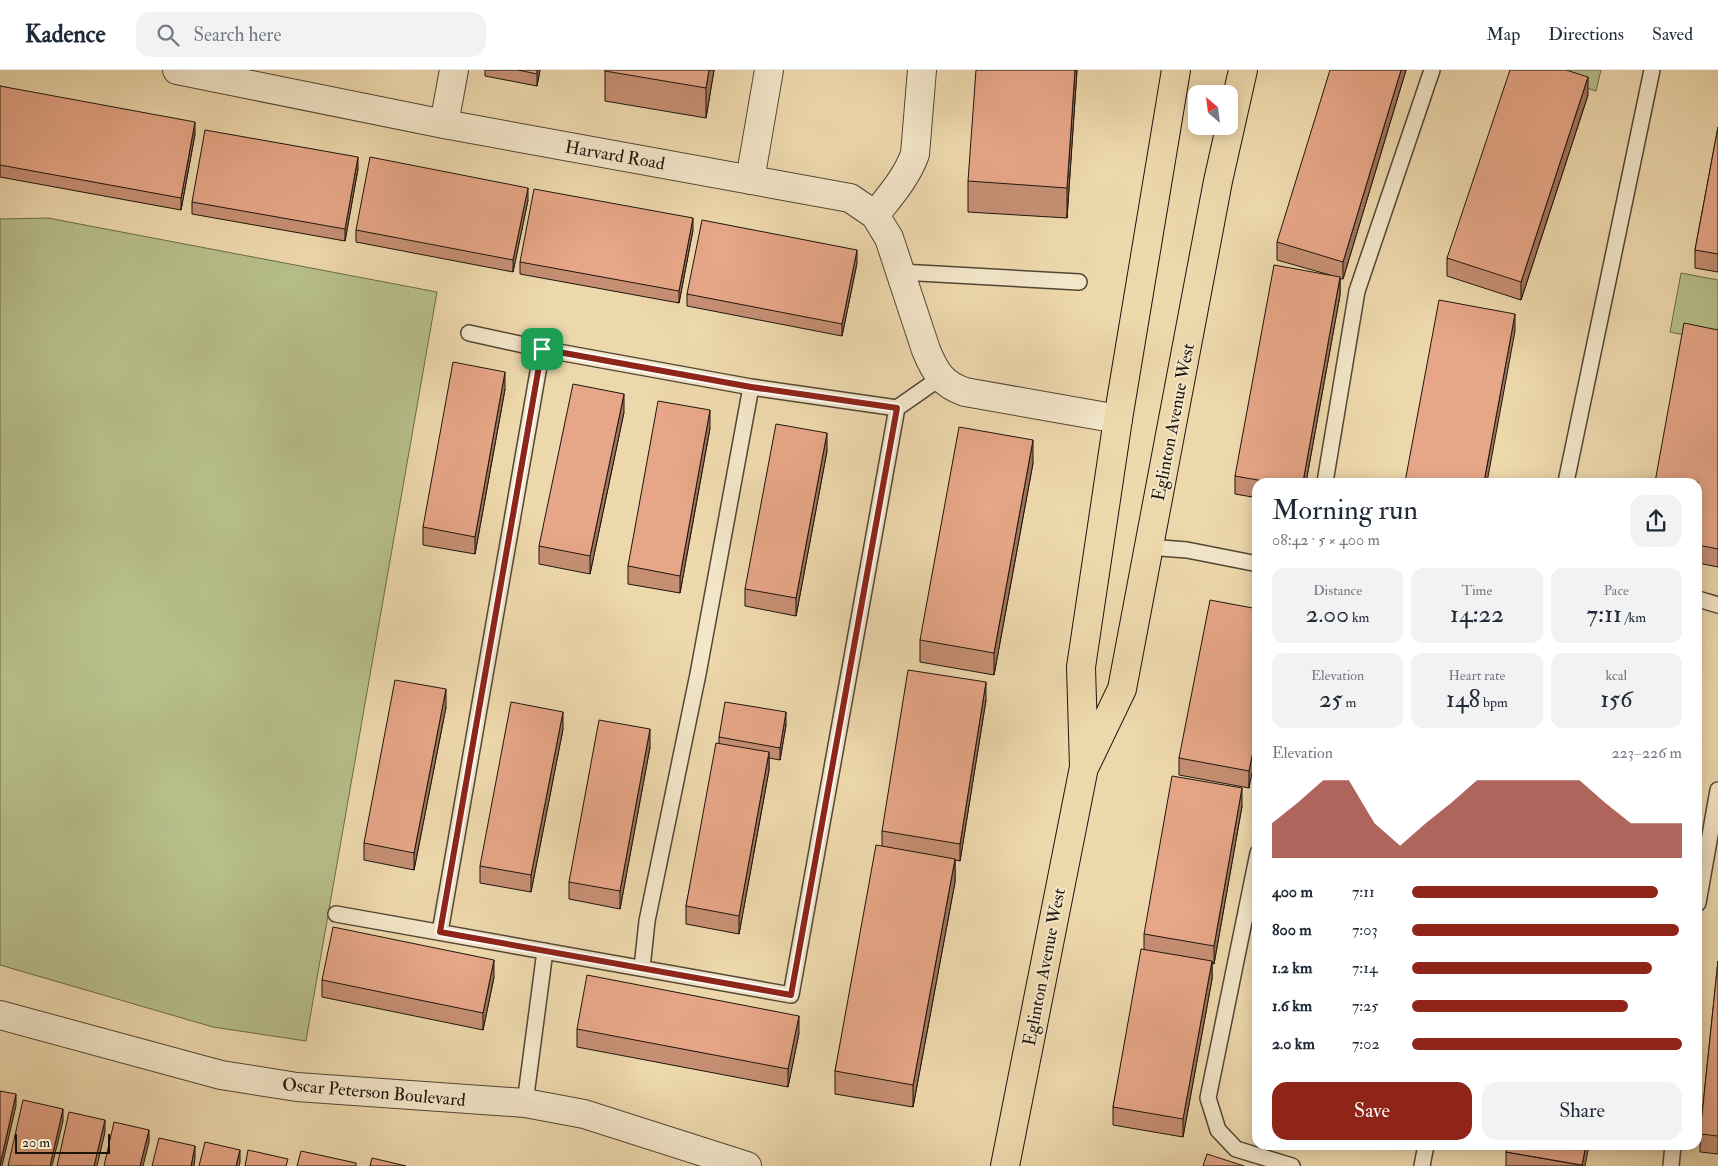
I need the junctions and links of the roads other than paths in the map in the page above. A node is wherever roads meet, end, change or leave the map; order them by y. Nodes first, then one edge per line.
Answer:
1 (177, 70) edge
2 (454, 70) edge
3 (769, 70) edge
4 (922, 70) edge
5 (1176, 70) edge
6 (1243, 70) edge
7 (1432, 70) edge
8 (1652, 70) edge
9 (444, 124) junction
10 (750, 180) junction
11 (876, 215) junction
12 (900, 272) junction
13 (1079, 282) dead end
14 (469, 333) dead end
15 (542, 349) junction
16 (940, 378) junction
17 (751, 387) junction
18 (897, 408) junction
19 (1118, 419) junction
20 (1327, 478) edge
21 (1567, 478) edge
22 (1148, 547) junction
23 (1252, 563) edge
24 (1702, 600) edge
25 (1718, 604) edge
26 (1084, 767) junction
27 (1718, 790) edge
28 (1702, 880) edge
29 (1252, 882) edge
30 (336, 914) dead end
31 (440, 932) junction
32 (545, 950) junction
33 (642, 968) junction
34 (0, 1015) edge
35 (525, 1103) junction
36 (1425, 1150) edge
37 (1672, 1150) edge
38 (747, 1166) edge
39 (1005, 1166) edge
40 (1292, 1166) edge
41 (1422, 1166) edge
42 (1670, 1166) edge

1 - 9 street, Harvard Road
2 - 9 street
3 - 10 street
4 - 11 street
5 - 19 main road, Eglinton Avenue West
6 - 22 main road, Eglinton Avenue West
7 - 20 lane
8 - 21 lane
9 - 10 street, Harvard Road
10 - 11 street, Harvard Road
11 - 12 street, Harvard Road
12 - 13 lane
12 - 16 street, Harvard Road
14 - 15 lane
15 - 17 lane
15 - 31 lane
16 - 18 lane
16 - 19 street
17 - 18 lane
17 - 33 lane
18 - 33 lane
19 - 26 main road, Eglinton Avenue West
22 - 23 lane
22 - 26 main road, Eglinton Avenue West
24 - 25 lane
26 - 39 main road, Eglinton Avenue West
27 - 28 lane
29 - 40 lane
30 - 31 lane
31 - 32 lane
32 - 33 lane
32 - 35 lane
34 - 35 street, Oscar Peterson Boulevard
35 - 38 street, Oscar Peterson Boulevard
36 - 41 lane
37 - 42 lane

